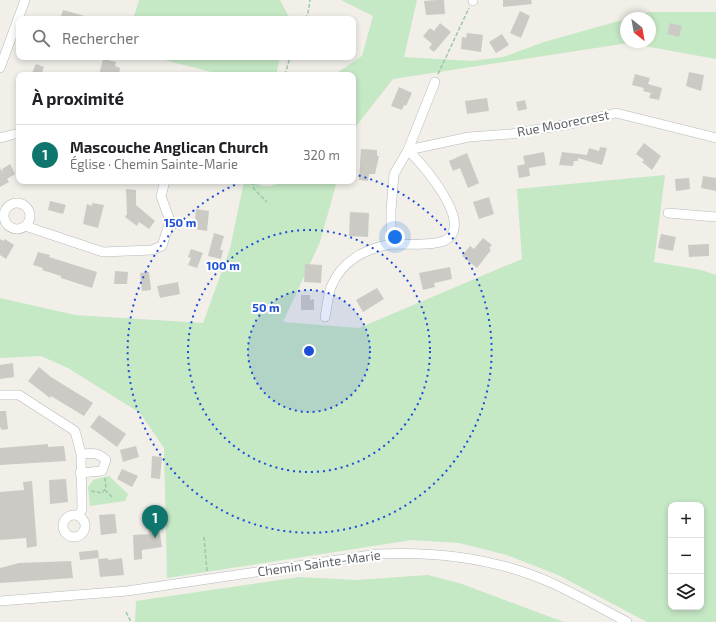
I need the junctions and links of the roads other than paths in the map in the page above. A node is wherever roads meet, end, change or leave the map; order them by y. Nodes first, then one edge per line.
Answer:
1 (25, 0) edge
2 (19, 16) edge
3 (16, 24) edge
4 (0, 68) edge
5 (435, 82) road end
6 (16, 134) edge
7 (0, 138) edge
8 (716, 138) edge
9 (408, 150) junction
10 (164, 184) edge
11 (668, 213) dead end
12 (716, 217) edge
13 (25, 226) dead end
14 (392, 244) junction
15 (325, 317) dead end
16 (0, 395) edge
17 (81, 454) junction
18 (80, 473) junction
19 (79, 516) dead end
20 (0, 601) edge
21 (627, 622) edge

1 - 2 street
3 - 4 street
5 - 9 street
6 - 7 street
8 - 9 street, Rue Moorecrest
9 - 14 street
9 - 14 street
10 - 13 street
11 - 12 street
14 - 15 street
16 - 17 street
17 - 18 street
17 - 18 street
18 - 19 street
20 - 21 street, Chemin Sainte-Marie

